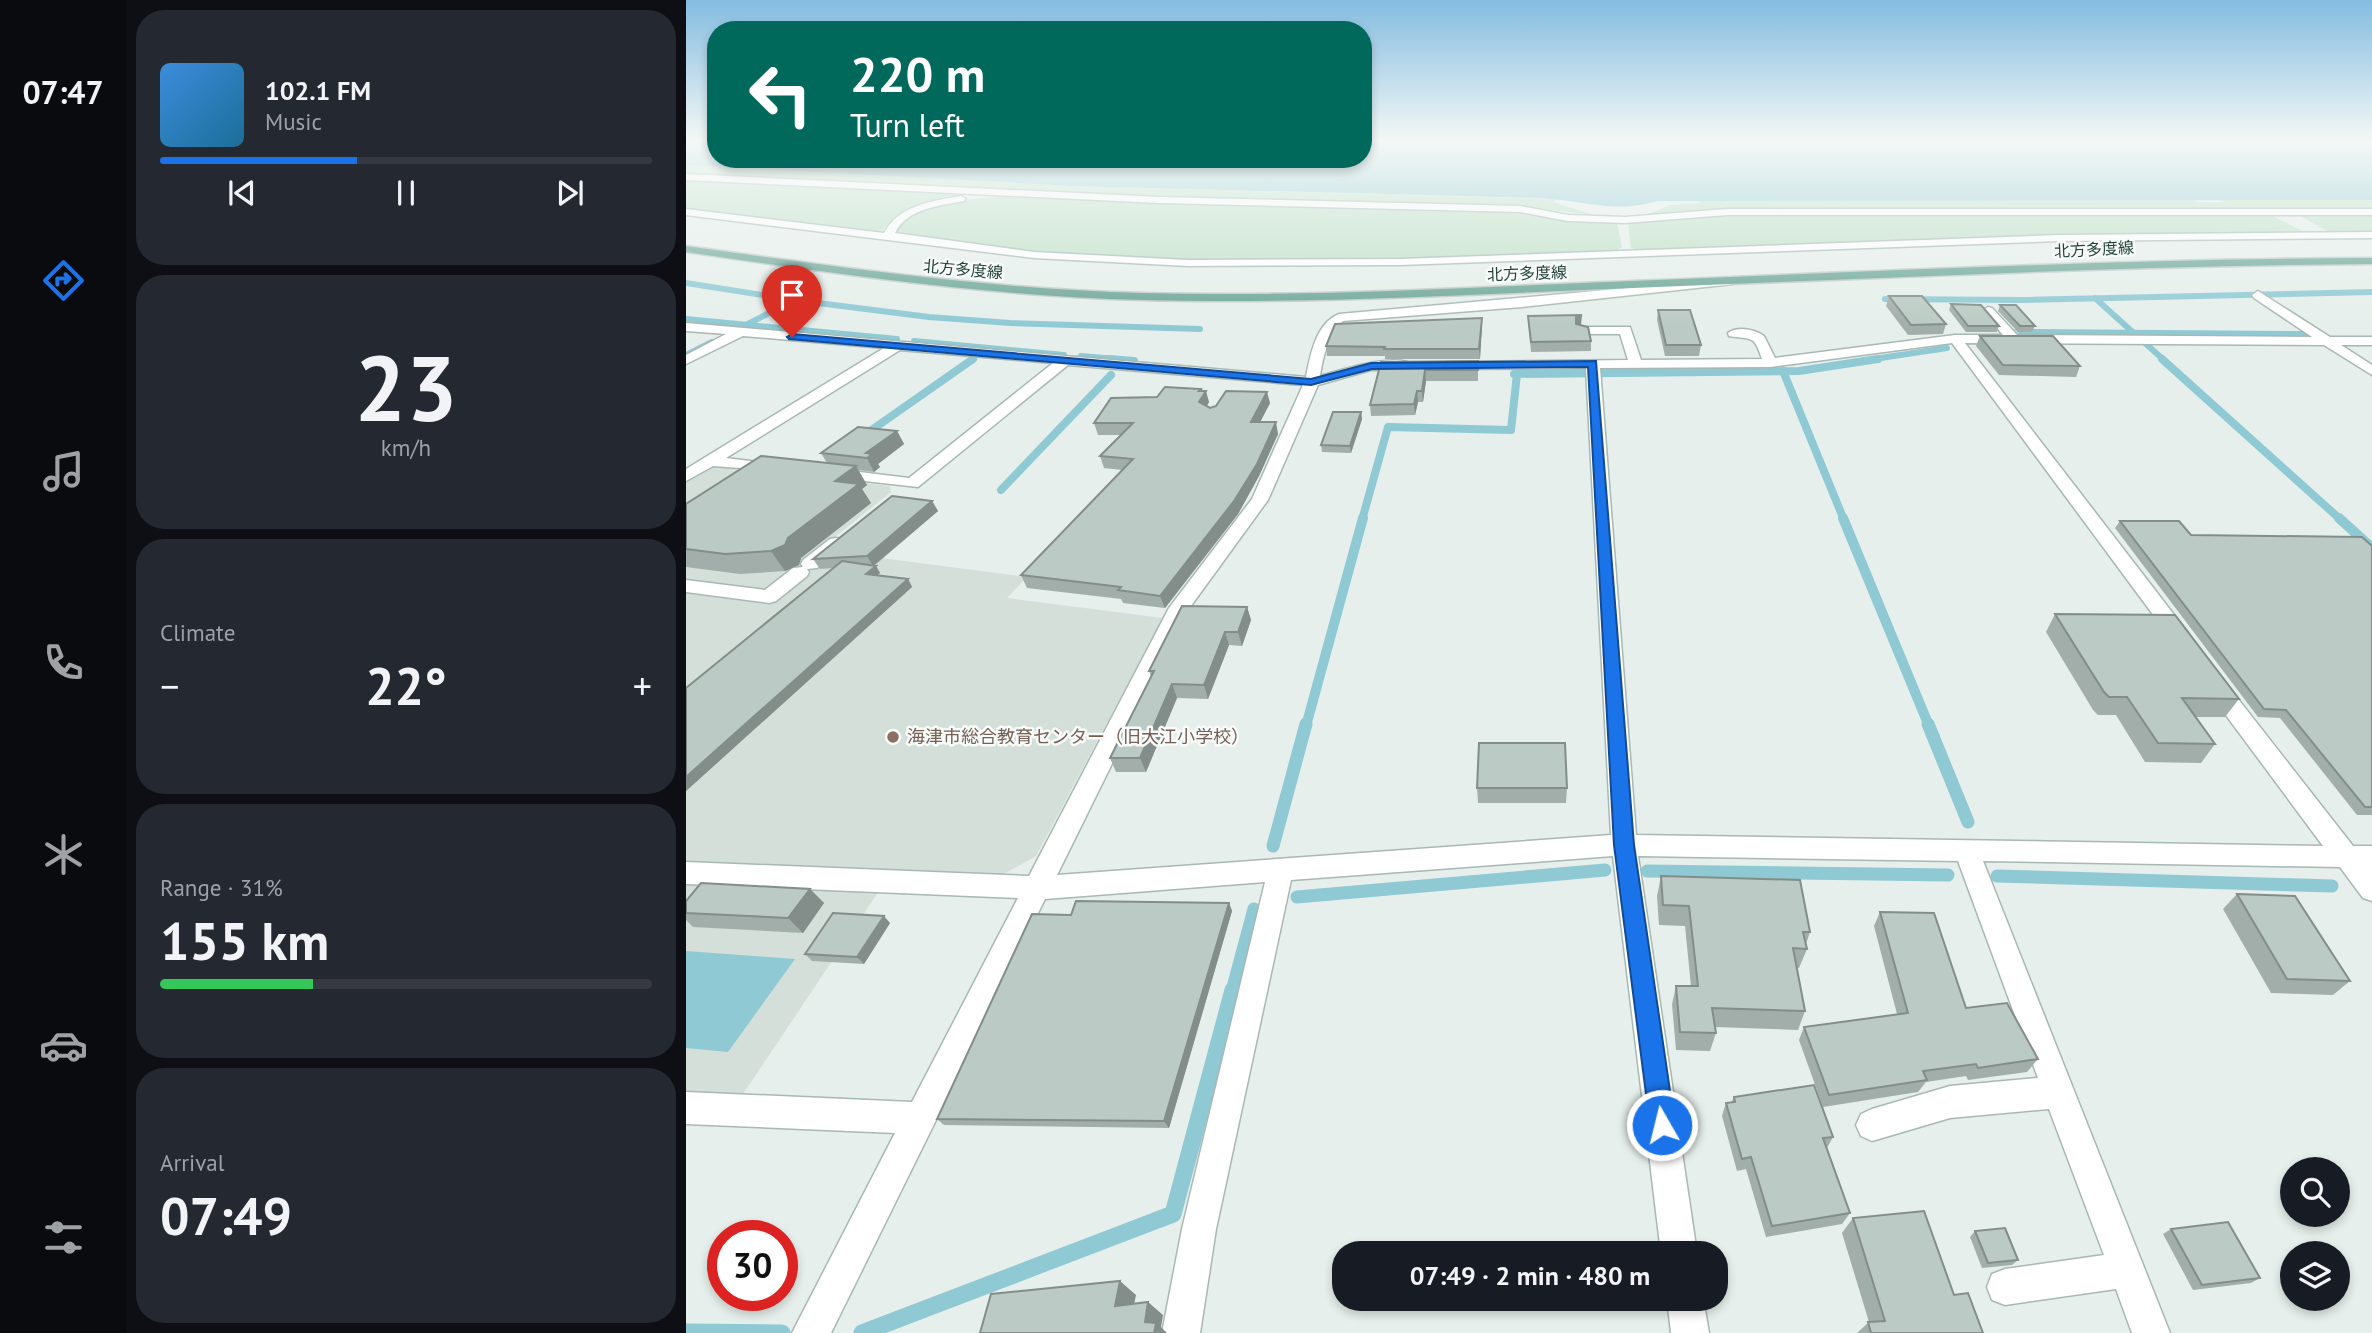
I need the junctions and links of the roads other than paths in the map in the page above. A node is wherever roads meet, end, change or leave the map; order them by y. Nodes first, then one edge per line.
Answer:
1 (947, 202) edge
2 (1289, 202) edge
3 (686, 212) edge
4 (2279, 212) junction
5 (2372, 212) edge
6 (2319, 233) junction
7 (2372, 235) edge
8 (1625, 237) junction
9 (895, 239) junction
10 (686, 249) edge
11 (2372, 261) edge
12 (1735, 281) junction
13 (2258, 295) dead end
14 (1988, 311) edge
15 (686, 327) edge
16 (1583, 331) edge
17 (741, 332) junction
18 (1734, 333) dead end
19 (1955, 339) junction
20 (2013, 340) junction
21 (2328, 341) junction
22 (2372, 341) edge
23 (897, 346) junction
24 (686, 360) edge
25 (1063, 362) junction
26 (1770, 363) junction
27 (1636, 364) junction
28 (1593, 370) junction
29 (2372, 371) edge
30 (1311, 382) junction
31 (711, 461) junction
32 (791, 469) edge
33 (818, 472) edge
34 (686, 476) edge
35 (912, 483) junction
36 (892, 499) edge
37 (852, 531) edge
38 (686, 586) edge
39 (1624, 845) junction
40 (1967, 852) junction
41 (2359, 857) edge
42 (1280, 872) junction
43 (686, 873) edge
44 (1037, 888) junction
45 (2372, 890) edge
46 (2059, 1092) junction
47 (686, 1108) edge
48 (920, 1118) junction
49 (1872, 1125) dead end
50 (1677, 1241) edge
51 (2127, 1270) junction
52 (2005, 1287) dead end
53 (1687, 1311) edge
54 (811, 1333) edge
55 (1181, 1333) edge
56 (1690, 1333) edge
57 (2151, 1333) edge

1 - 9 street
2 - 8 street
3 - 9 street
4 - 5 street
4 - 6 street
4 - 8 street
6 - 7 street
6 - 8 street
8 - 9 street
10 - 12 main road, 北方多度線
11 - 12 main road, 北方多度線
12 - 30 street
13 - 21 street
14 - 20 street
15 - 17 street
16 - 27 street
17 - 23 street
17 - 24 street
18 - 26 street
19 - 20 street
19 - 26 street
19 - 41 street
20 - 21 street
21 - 22 street
21 - 29 street
23 - 25 street
23 - 31 street
25 - 30 street
25 - 35 street
26 - 27 street
27 - 28 street
28 - 30 street
28 - 39 street
30 - 44 street
31 - 32 street
31 - 34 street
33 - 35 street
35 - 36 street
37 - 38 street
39 - 40 street
39 - 42 street
39 - 50 street
40 - 41 street
40 - 46 street
41 - 45 street
42 - 44 street
42 - 55 street
43 - 44 street
44 - 48 street
46 - 49 street
46 - 51 street
47 - 48 street
48 - 54 street
51 - 52 street
51 - 57 street
53 - 56 street

